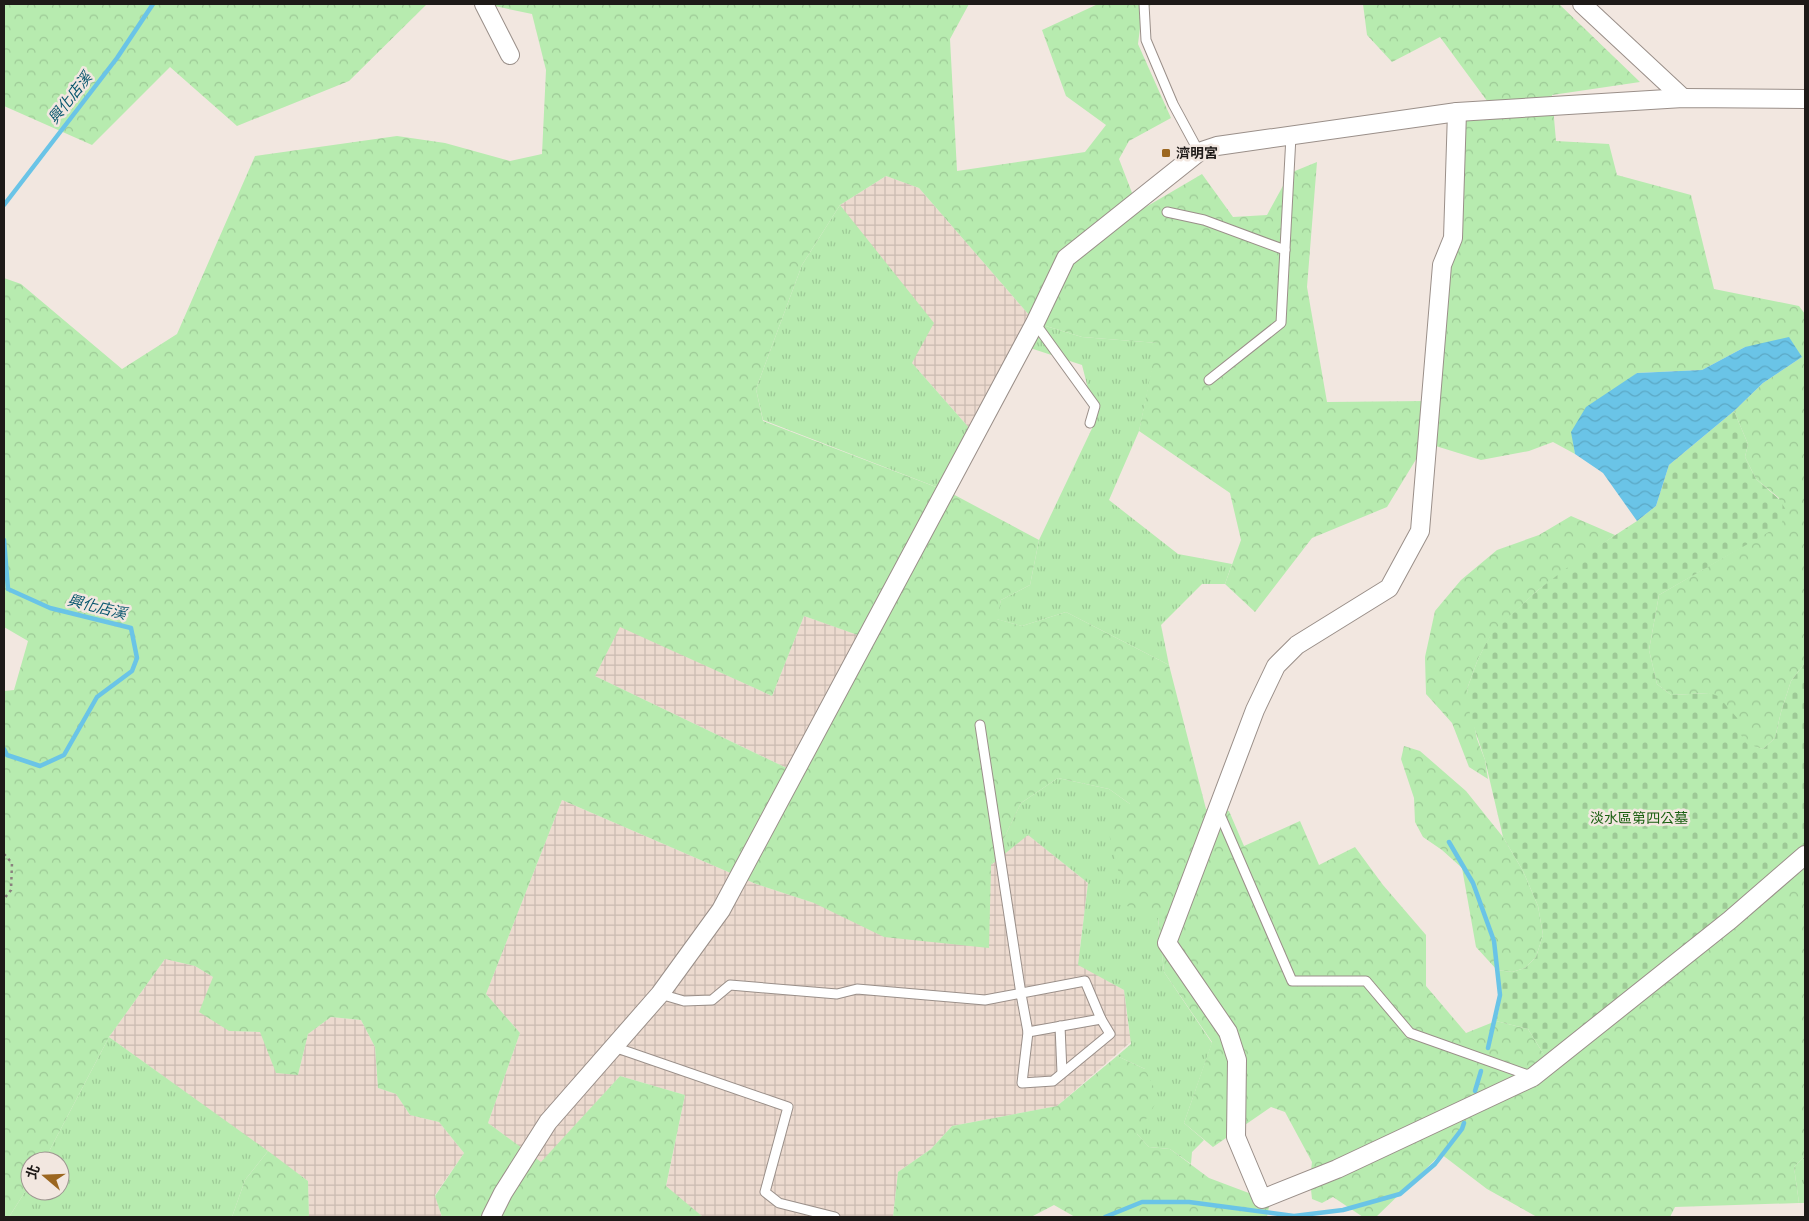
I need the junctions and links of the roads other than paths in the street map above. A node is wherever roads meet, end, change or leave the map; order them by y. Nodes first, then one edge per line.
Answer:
1 (484, 4) edge
2 (1144, 4) edge
3 (1582, 4) edge
4 (510, 56) dead end
5 (1683, 98) junction
6 (1805, 99) edge
7 (1457, 112) junction
8 (1290, 136) junction
9 (1199, 152) junction
10 (1167, 212) dead end
11 (1285, 250) junction
12 (1035, 323) junction
13 (1209, 380) dead end
14 (1090, 423) dead end
15 (980, 725) dead end
16 (1218, 810) junction
17 (1805, 855) edge
18 (660, 994) junction
19 (1021, 994) junction
20 (1102, 1019) junction
21 (1060, 1026) junction
22 (1028, 1032) junction
23 (614, 1047) junction
24 (1062, 1073) junction
25 (1533, 1077) junction
26 (491, 1217) edge
27 (835, 1217) edge

1 - 4 street
2 - 9 lane
3 - 5 street
5 - 6 street
5 - 7 street
7 - 8 street
7 - 16 street
8 - 9 street
8 - 11 lane
9 - 12 street
10 - 11 lane
11 - 13 lane
12 - 14 lane
12 - 18 street
15 - 19 lane
16 - 25 lane
16 - 25 street
17 - 25 street
18 - 19 lane
18 - 23 street
19 - 20 lane
19 - 22 lane
20 - 21 lane
20 - 24 lane
21 - 22 lane
21 - 24 lane
22 - 24 lane
23 - 26 street
23 - 27 lane

